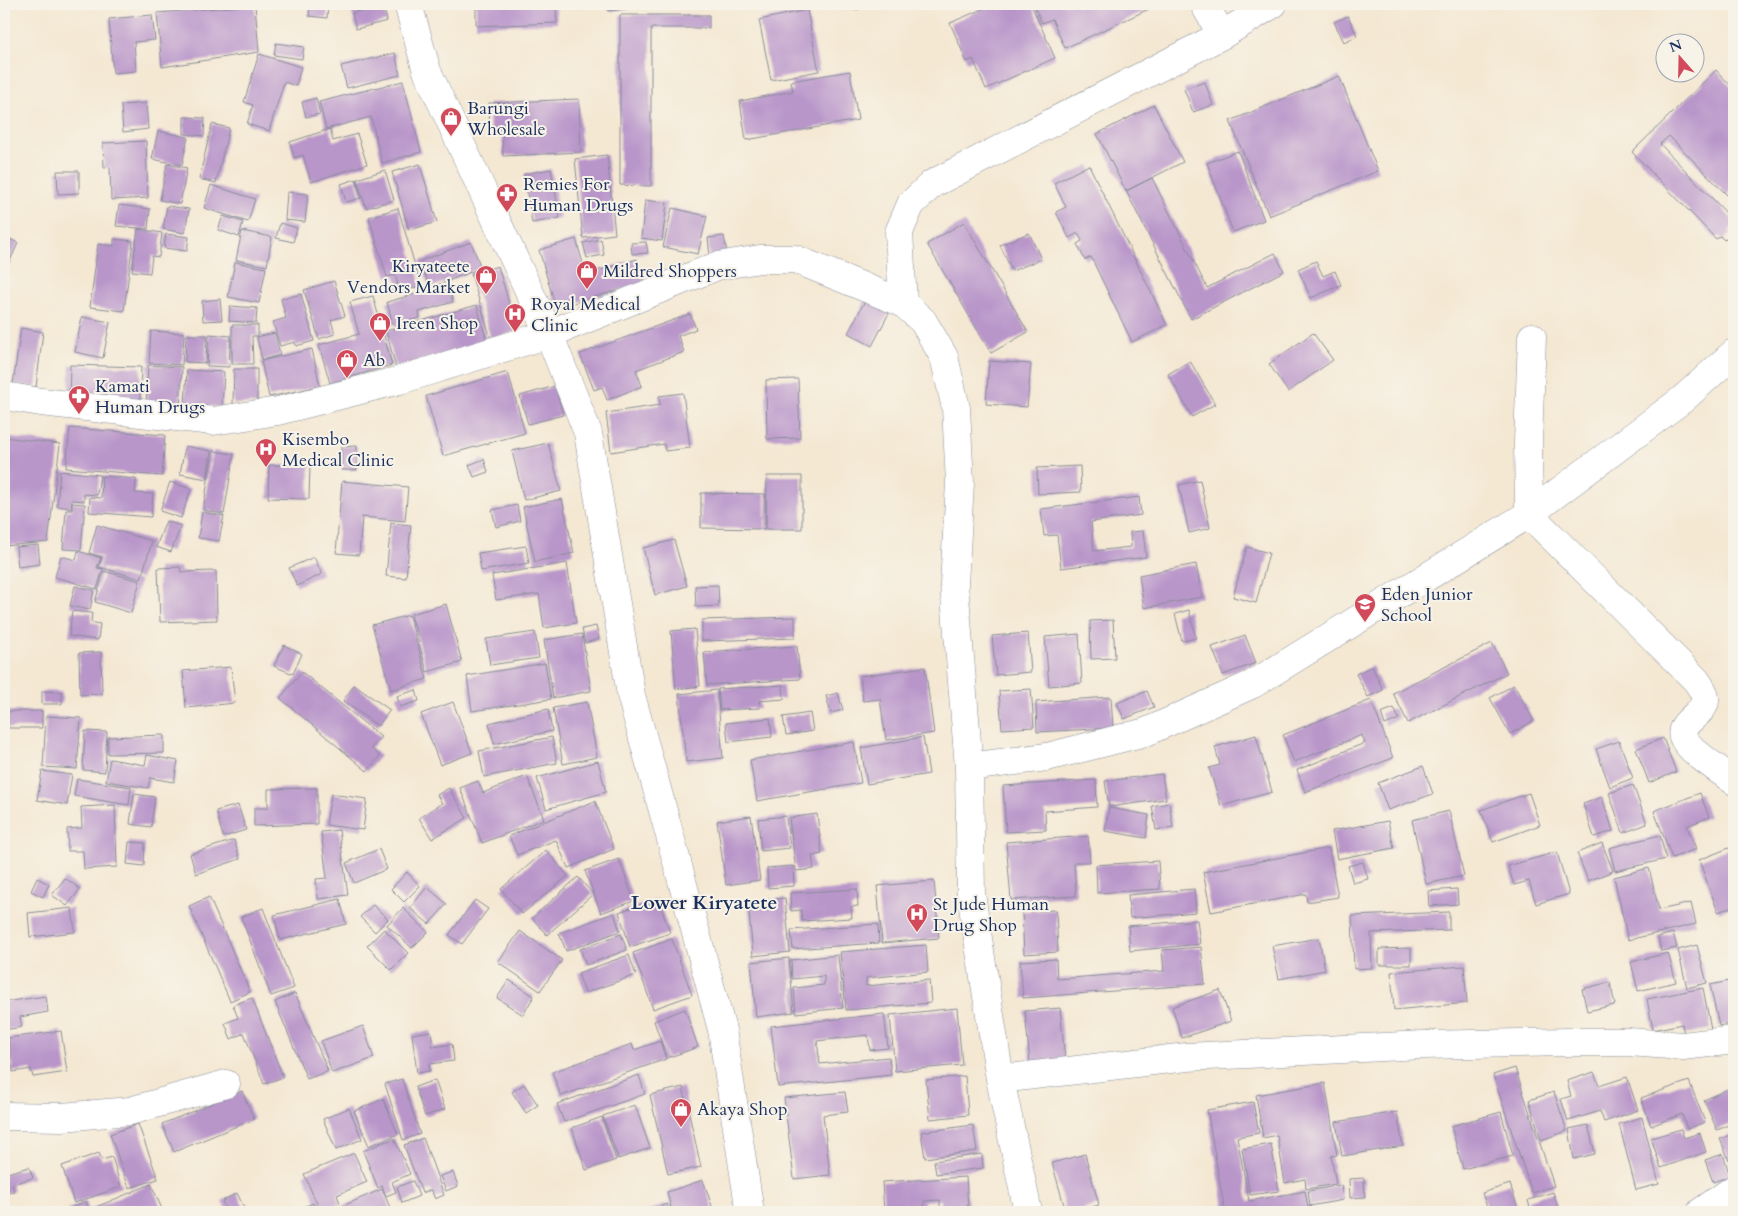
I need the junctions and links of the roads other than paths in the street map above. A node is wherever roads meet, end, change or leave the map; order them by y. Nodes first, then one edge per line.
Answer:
1 (408, 4) edge
2 (1204, 4) edge
3 (1273, 4) edge
4 (1222, 35) junction
5 (903, 303) junction
6 (549, 334) junction
7 (1532, 337) dead end
8 (1734, 353) edge
9 (4, 396) edge
10 (1529, 514) junction
11 (969, 767) junction
12 (1734, 781) edge
13 (1734, 1040) edge
14 (1000, 1078) junction
15 (226, 1084) dead end
16 (4, 1116) edge
17 (1734, 1189) edge
18 (750, 1212) edge
19 (1028, 1212) edge
20 (1701, 1212) edge

1 - 6 street
2 - 4 street
3 - 4 street
4 - 5 street
5 - 6 street
5 - 11 street
6 - 9 street
6 - 18 street
7 - 10 street
8 - 10 street
10 - 11 street
10 - 12 street
11 - 14 street
13 - 14 street
14 - 19 street
15 - 16 street
17 - 20 street

